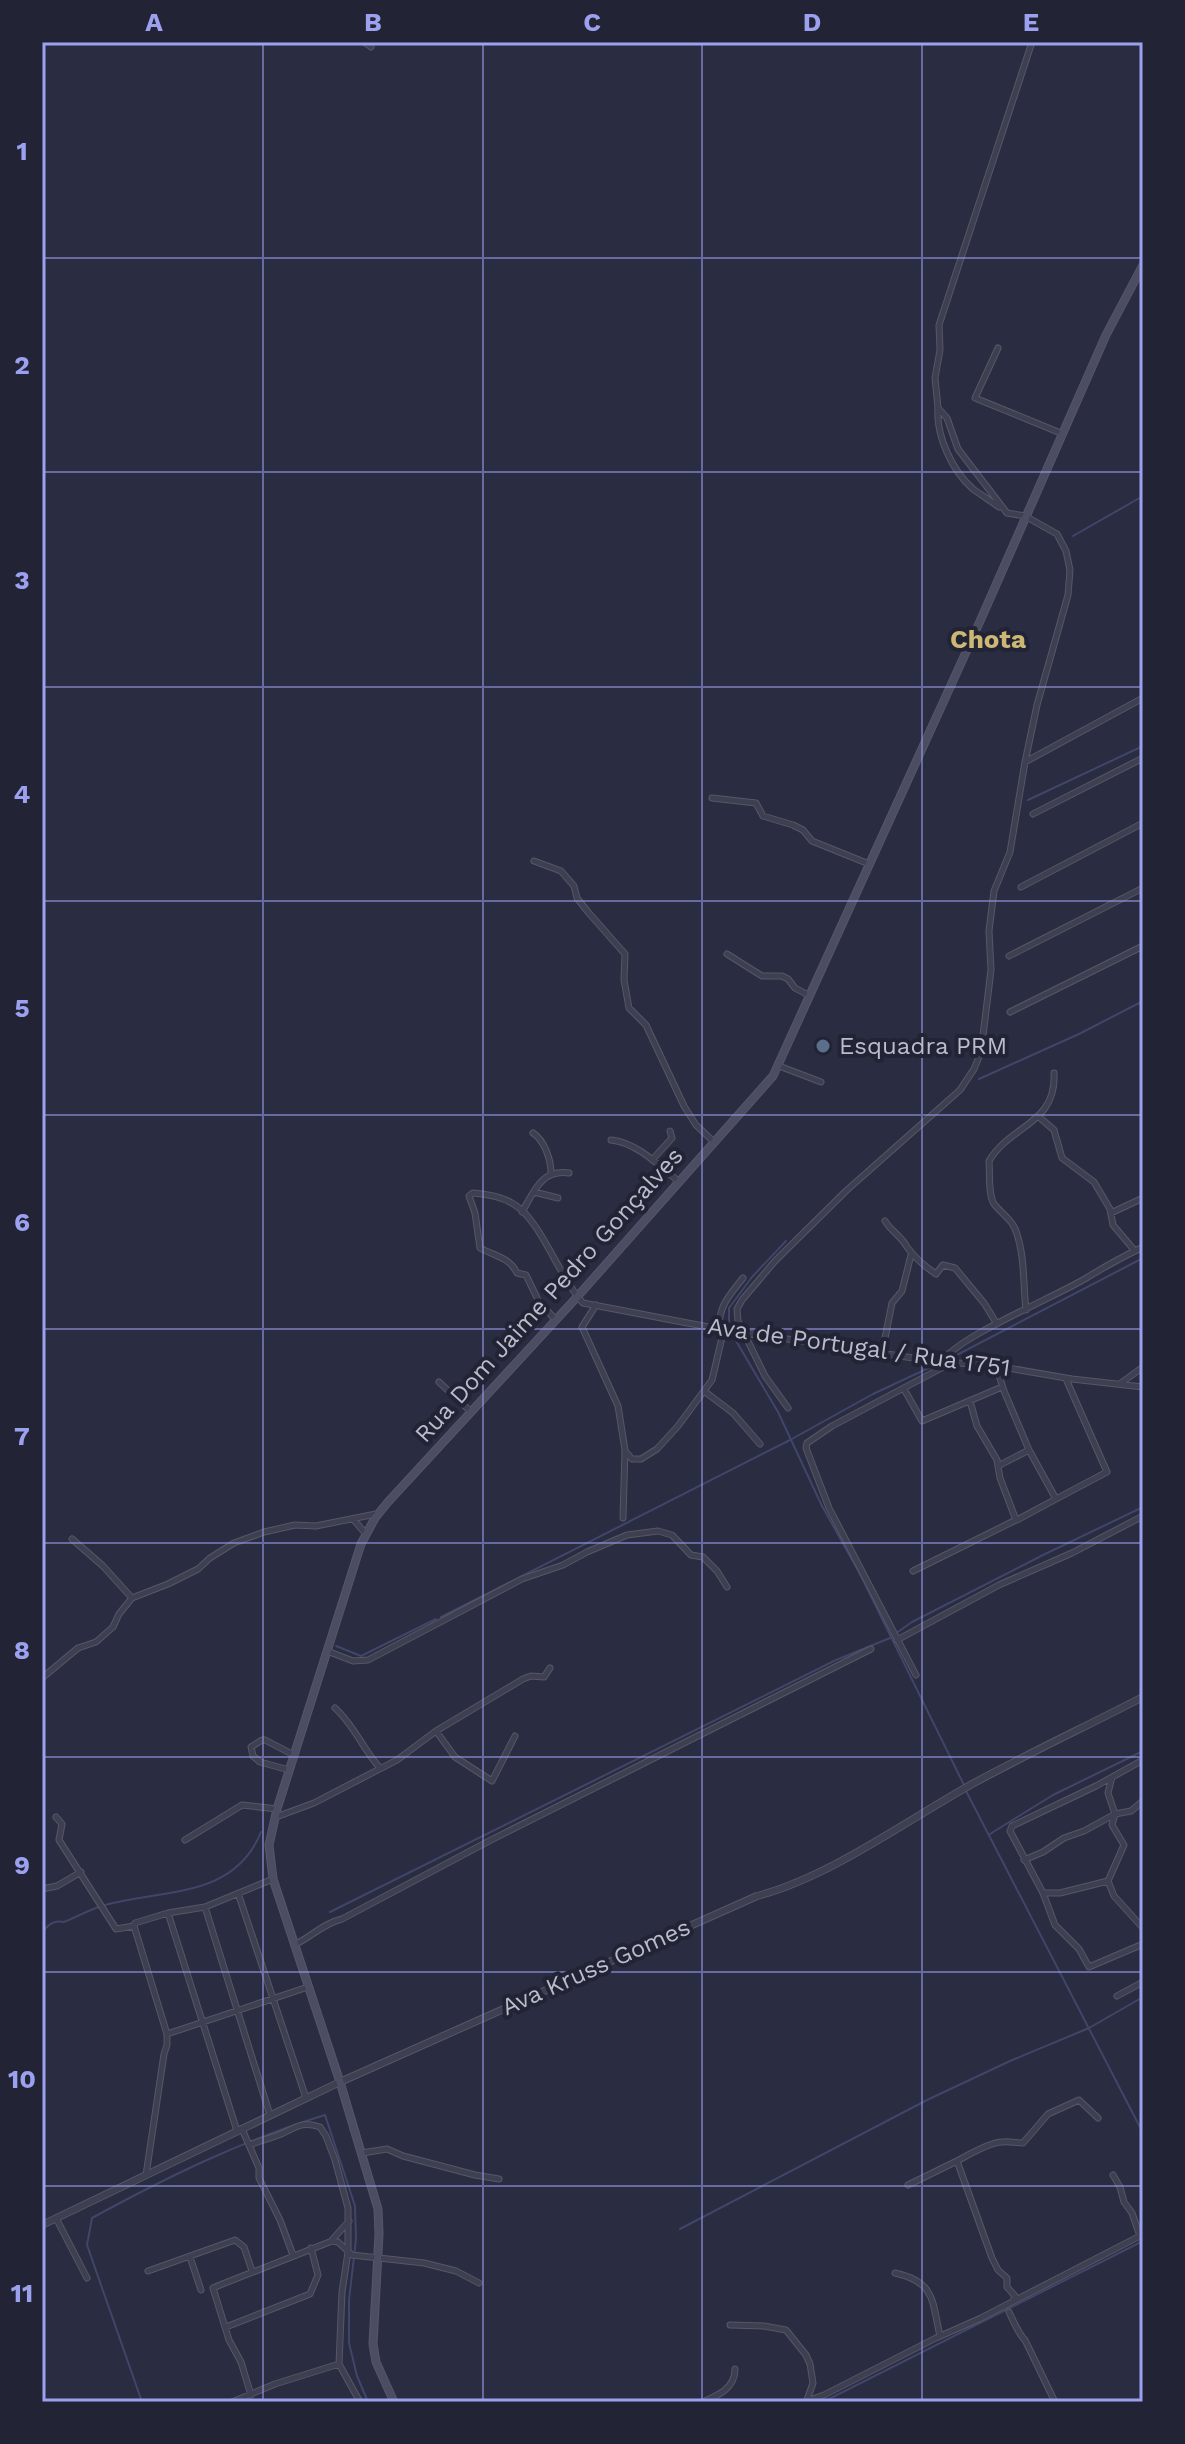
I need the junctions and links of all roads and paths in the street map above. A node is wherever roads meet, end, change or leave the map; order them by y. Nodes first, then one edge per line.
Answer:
1 (364, 42) edge
2 (1032, 42) edge
3 (371, 47) dead end
4 (1143, 265) edge
5 (998, 348) dead end
6 (938, 408) junction
7 (1064, 434) junction
8 (1007, 513) junction
9 (1025, 516) junction
10 (1143, 698) edge
11 (1143, 758) edge
12 (1025, 762) junction
13 (712, 798) dead end
14 (1033, 814) dead end
15 (1143, 823) edge
16 (534, 861) dead end
17 (870, 864) junction
18 (1021, 887) dead end
19 (1143, 888) edge
20 (1143, 946) edge
21 (727, 954) dead end
22 (1009, 956) dead end
23 (810, 996) junction
24 (1010, 1012) dead end
25 (779, 1066) junction
26 (1054, 1073) dead end
27 (821, 1082) dead end
28 (1039, 1117) junction
29 (670, 1131) dead end
30 (533, 1133) dead end
31 (611, 1140) dead end
32 (714, 1142) junction
33 (652, 1160) junction
34 (551, 1173) junction
35 (569, 1173) dead end
36 (678, 1181) junction
37 (534, 1192) junction
38 (558, 1198) dead end
39 (1143, 1198) edge
40 (522, 1212) junction
41 (1111, 1213) junction
42 (885, 1221) dead end
43 (1143, 1247) edge
44 (1135, 1251) junction
45 (911, 1255) junction
46 (743, 1278) dead end
47 (577, 1297) junction
48 (596, 1305) junction
49 (1026, 1310) junction
50 (555, 1319) junction
51 (997, 1324) junction
52 (722, 1329) junction
53 (743, 1332) junction
54 (882, 1353) junction
55 (943, 1361) junction
56 (952, 1362) junction
57 (996, 1366) junction
58 (1143, 1367) edge
59 (1066, 1378) junction
60 (439, 1382) dead end
61 (1121, 1383) junction
62 (1002, 1387) junction
63 (1143, 1387) edge
64 (904, 1389) junction
65 (704, 1391) junction
66 (970, 1401) junction
67 (788, 1408) dead end
68 (470, 1411) junction
69 (760, 1444) dead end
70 (625, 1450) junction
71 (1029, 1450) junction
72 (998, 1466) junction
73 (1056, 1499) junction
74 (378, 1514) junction
75 (1143, 1516) edge
76 (623, 1518) dead end
77 (353, 1519) junction
78 (1016, 1520) junction
79 (366, 1534) junction
80 (72, 1539) dead end
81 (913, 1571) dead end
82 (727, 1587) dead end
83 (132, 1598) junction
84 (897, 1640) junction
85 (871, 1649) dead end
86 (327, 1651) junction
87 (550, 1668) dead end
88 (916, 1675) dead end
89 (42, 1678) edge
90 (1143, 1697) edge
91 (335, 1708) dead end
92 (436, 1731) junction
93 (515, 1736) dead end
94 (294, 1755) junction
95 (1143, 1760) edge
96 (380, 1768) junction
97 (289, 1770) junction
98 (1113, 1776) junction
99 (1143, 1801) edge
100 (276, 1813) junction
101 (1115, 1814) junction
102 (56, 1817) dead end
103 (185, 1840) dead end
104 (1024, 1860) junction
105 (81, 1872) junction
106 (273, 1879) junction
107 (1108, 1881) junction
108 (42, 1889) edge
109 (238, 1893) junction
110 (1043, 1893) junction
111 (205, 1907) junction
112 (168, 1913) junction
113 (134, 1926) junction
114 (1143, 1928) edge
115 (1143, 1944) edge
116 (294, 1945) junction
117 (1143, 1982) edge
118 (308, 1987) junction
119 (1117, 1996) dead end
120 (271, 1998) junction
121 (237, 2010) junction
122 (202, 2022) junction
123 (167, 2034) junction
124 (340, 2082) junction
125 (306, 2098) junction
126 (270, 2115) junction
127 (1098, 2118) dead end
128 (240, 2130) junction
129 (248, 2142) junction
130 (362, 2153) junction
131 (957, 2161) junction
132 (146, 2175) junction
133 (1113, 2175) dead end
134 (499, 2179) dead end
135 (908, 2185) dead end
136 (56, 2218) junction
137 (349, 2221) junction
138 (42, 2225) edge
139 (332, 2241) junction
140 (311, 2248) junction
141 (350, 2253) junction
142 (293, 2255) junction
143 (190, 2257) junction
144 (377, 2257) junction
145 (148, 2271) dead end
146 (252, 2271) junction
147 (895, 2273) dead end
148 (87, 2278) dead end
149 (479, 2283) dead end
150 (201, 2290) dead end
151 (1013, 2301) junction
152 (1009, 2312) dead end
153 (730, 2325) dead end
154 (226, 2327) junction
155 (940, 2336) junction
156 (339, 2364) junction
157 (735, 2369) dead end
158 (251, 2395) junction
159 (719, 2399) edge
160 (356, 2400) edge
161 (805, 2401) edge
162 (232, 2402) edge
163 (394, 2402) edge
164 (703, 2402) edge
165 (1055, 2402) edge

1 - 3 street
2 - 6 street
4 - 7 main road, Rua Dom Jaime Pedro Gonçalves
5 - 7 street
6 - 8 street
6 - 8 street
7 - 9 main road, Rua Dom Jaime Pedro Gonçalves
8 - 9 street
9 - 12 street
9 - 17 main road, Rua Dom Jaime Pedro Gonçalves
10 - 12 street
11 - 14 street
12 - 53 street
13 - 17 street
15 - 18 street
16 - 32 street
17 - 23 main road, Rua Dom Jaime Pedro Gonçalves
19 - 22 street
20 - 24 street
21 - 23 street
23 - 25 main road, Rua Dom Jaime Pedro Gonçalves
25 - 27 street
25 - 32 main road, Rua Dom Jaime Pedro Gonçalves
26 - 28 street
28 - 41 street
28 - 49 street
29 - 33 street
30 - 34 street
31 - 33 street
32 - 36 main road, Rua Dom Jaime Pedro Gonçalves
33 - 36 street
34 - 35 street
34 - 37 street
36 - 47 main road, Rua Dom Jaime Pedro Gonçalves
37 - 38 street
37 - 40 street
39 - 41 street
40 - 47 street
40 - 50 street
41 - 44 street
42 - 45 street
43 - 44 street
44 - 49 street
45 - 51 street
45 - 54 street
46 - 52 street
47 - 48 street, Ava de Portugal / Rua 1751
47 - 50 main road, Rua Dom Jaime Pedro Gonçalves
48 - 52 street, Ava de Portugal / Rua 1751
48 - 70 street
49 - 51 street
50 - 68 main road, Rua Dom Jaime Pedro Gonçalves
51 - 55 street
52 - 53 street, Ava de Portugal / Rua 1751
52 - 65 street
53 - 54 street, Ava de Portugal / Rua 1751
53 - 67 street
54 - 55 street, Ava de Portugal / Rua 1751
55 - 56 street, Ava de Portugal / Rua 1751
56 - 57 street, Ava de Portugal / Rua 1751
56 - 64 street
57 - 59 street, Ava de Portugal / Rua 1751
57 - 62 street
58 - 61 street
59 - 61 street, Ava de Portugal / Rua 1751
59 - 73 street
60 - 68 street
61 - 63 street, Ava de Portugal / Rua 1751
62 - 66 street
62 - 71 street
64 - 66 street
64 - 84 street
65 - 69 street
65 - 70 street
66 - 72 street
68 - 74 main road, Rua Dom Jaime Pedro Gonçalves
70 - 76 street
71 - 72 street
71 - 73 street
72 - 78 street
73 - 78 street
74 - 77 street
74 - 79 main road, Rua Dom Jaime Pedro Gonçalves
75 - 84 street
77 - 79 street
77 - 83 street
78 - 81 street
79 - 86 main road, Rua Dom Jaime Pedro Gonçalves
80 - 83 street
82 - 86 street
83 - 89 street
84 - 88 street
85 - 116 street
86 - 94 main road, Rua Dom Jaime Pedro Gonçalves
87 - 92 street
90 - 124 street, Ava Kruss Gomes
91 - 96 street
92 - 93 street
92 - 96 street
94 - 97 main road, Rua Dom Jaime Pedro Gonçalves
94 - 97 street
95 - 98 street
96 - 100 street
97 - 100 main road, Rua Dom Jaime Pedro Gonçalves
98 - 101 street
98 - 104 street
99 - 101 street
100 - 103 street
100 - 106 main road, Rua Dom Jaime Pedro Gonçalves
101 - 104 street
101 - 107 street
102 - 105 street
104 - 110 street
105 - 108 street
105 - 113 street
106 - 109 street
106 - 116 main road, Rua Dom Jaime Pedro Gonçalves
107 - 110 street
107 - 114 street
109 - 111 street
109 - 120 street
110 - 115 street
111 - 112 street
111 - 121 street
112 - 113 street
112 - 122 street
113 - 123 street
116 - 118 main road, Rua Dom Jaime Pedro Gonçalves
117 - 119 street
118 - 120 street
118 - 124 main road, Rua Dom Jaime Pedro Gonçalves
120 - 121 street
120 - 125 street
121 - 122 street
121 - 126 street
122 - 123 street
122 - 128 street
123 - 132 street
124 - 125 street, Ava Kruss Gomes
124 - 130 main road, Rua Dom Jaime Pedro Gonçalves
125 - 126 street, Ava Kruss Gomes
126 - 128 street, Ava Kruss Gomes
127 - 131 street
128 - 129 street
128 - 132 street, Ava Kruss Gomes
129 - 137 street
129 - 142 street
130 - 134 street
130 - 144 main road, Rua Dom Jaime Pedro Gonçalves
131 - 135 street
131 - 151 street
132 - 136 street, Ava Kruss Gomes
133 - 151 street
136 - 138 street, Ava Kruss Gomes
136 - 148 street
137 - 139 street
137 - 141 street
139 - 140 street
139 - 141 street
140 - 142 street
140 - 154 street
141 - 144 street
141 - 156 street
142 - 146 street
143 - 145 street
143 - 146 street
143 - 150 street
144 - 149 street
144 - 163 main road, Rua Dom Jaime Pedro Gonçalves
146 - 154 street
147 - 155 street
151 - 155 street
152 - 165 street
153 - 161 street
154 - 158 street
155 - 161 street
156 - 158 street
156 - 160 street
157 - 159 street
158 - 162 street
159 - 164 street

